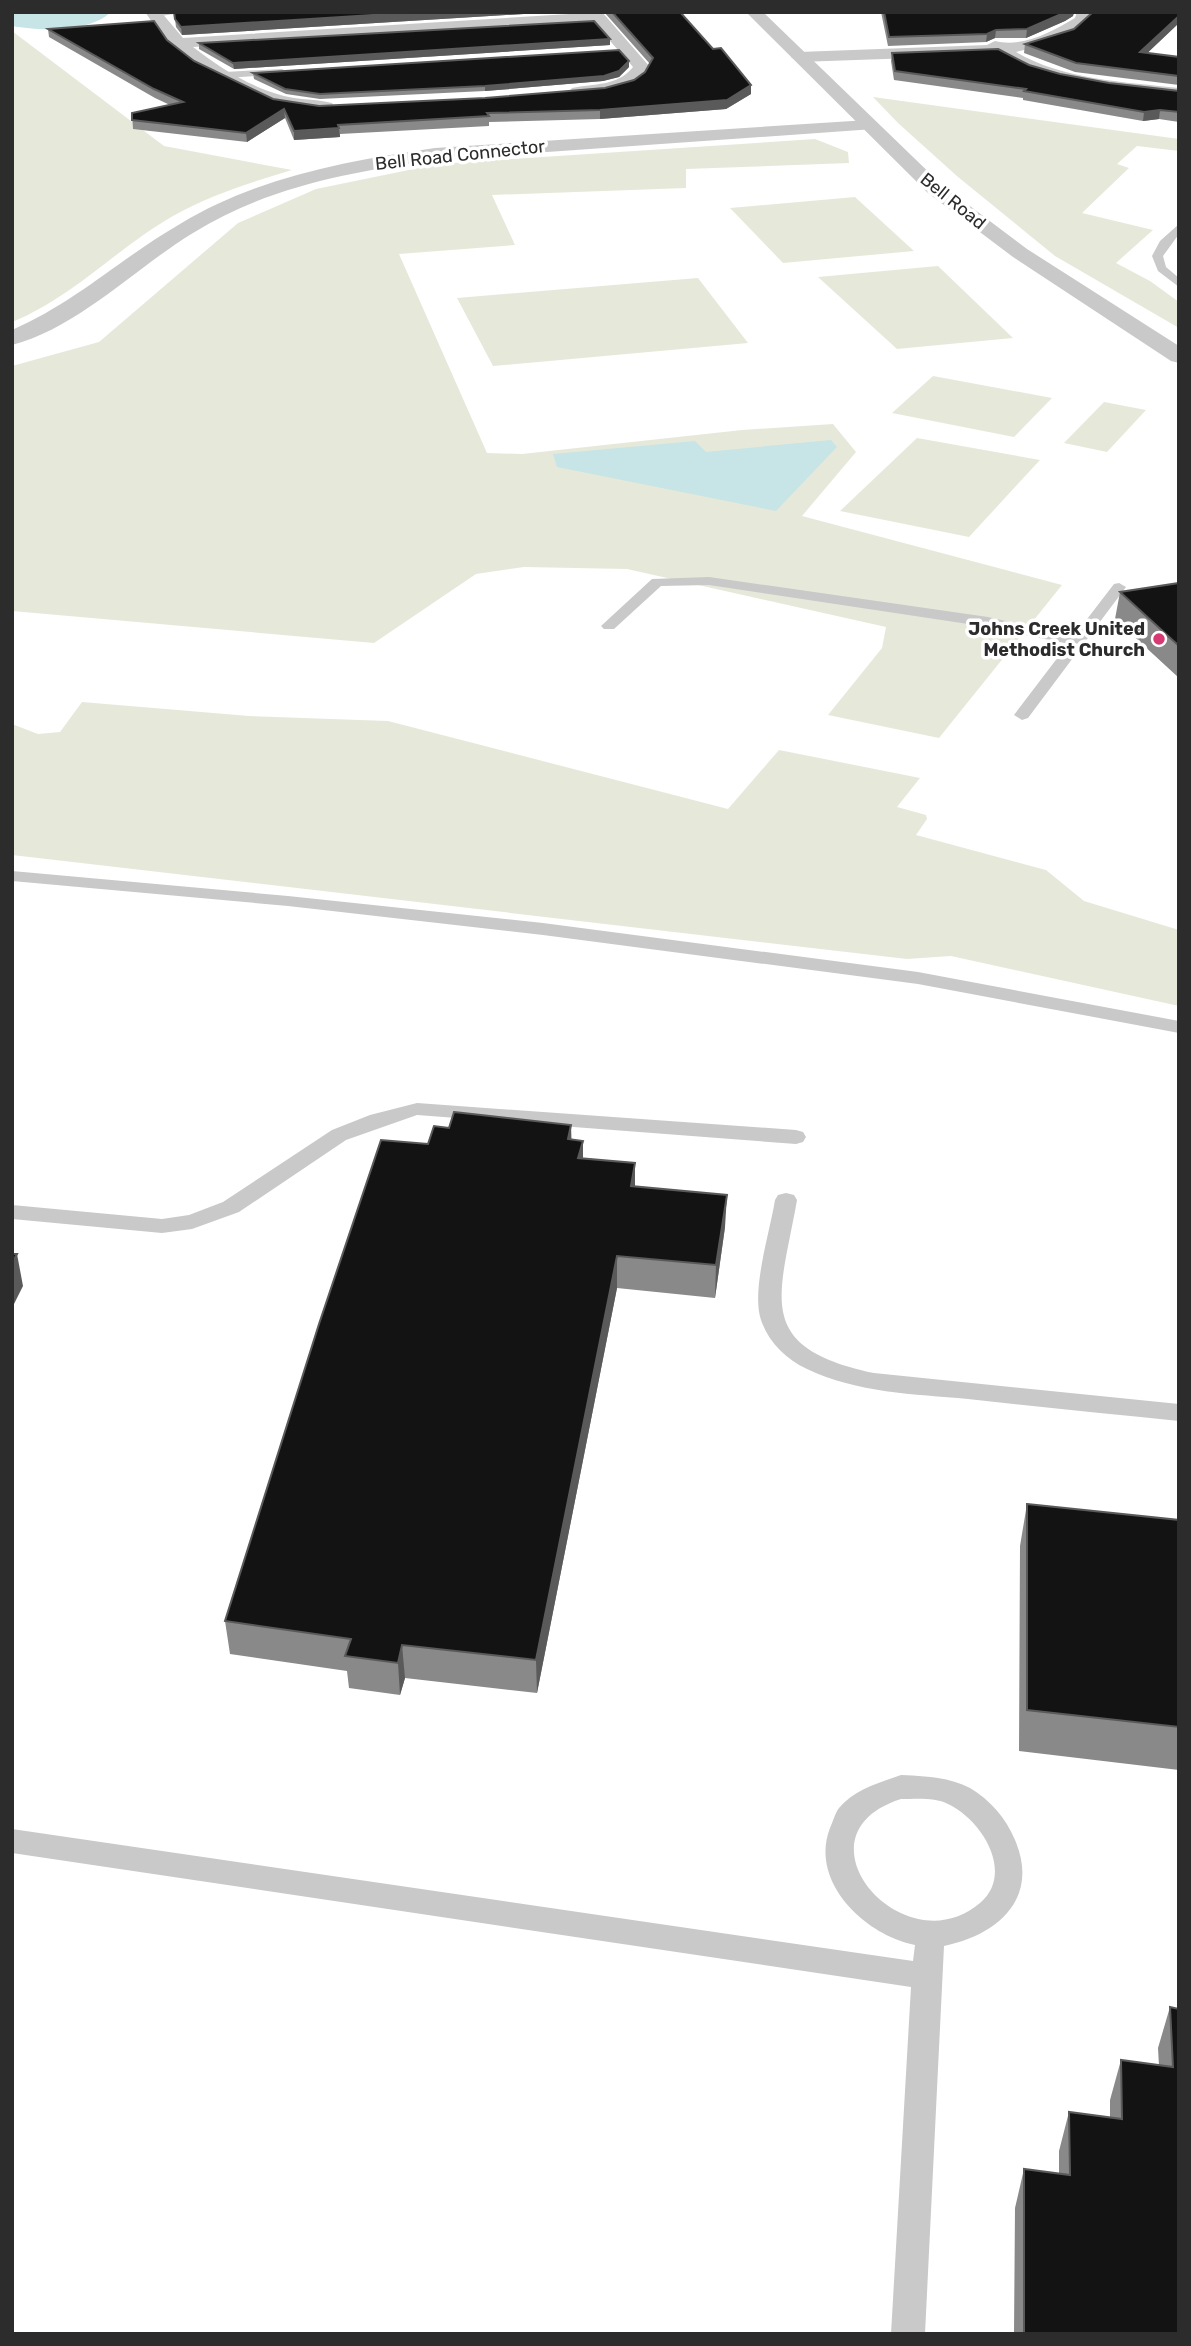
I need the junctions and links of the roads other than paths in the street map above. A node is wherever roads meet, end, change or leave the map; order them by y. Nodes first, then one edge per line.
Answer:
1 (183, 12) edge
2 (754, 12) edge
3 (1085, 12) edge
4 (153, 13) edge
5 (596, 16) edge
6 (176, 43) junction
7 (995, 46) junction
8 (795, 54) junction
9 (294, 71) edge
10 (225, 75) junction
11 (559, 93) edge
12 (1179, 93) edge
13 (346, 107) edge
14 (868, 125) junction
15 (1179, 227) edge
16 (1179, 285) edge
17 (12, 338) edge
18 (1177, 353) edge
19 (1118, 587) dead end
20 (610, 626) dead end
21 (1078, 641) junction
22 (1022, 715) dead end
23 (12, 876) edge
24 (1179, 1027) edge
25 (796, 1137) dead end
26 (786, 1200) dead end
27 (12, 1212) edge
28 (1179, 1413) edge
29 (12, 1841) edge
30 (930, 1935) junction
31 (926, 1976) junction
32 (908, 2334) edge

1 - 4 lane
2 - 8 street, Bell Road
3 - 7 street
4 - 6 street
5 - 6 street
5 - 11 street
6 - 10 street
7 - 8 street
7 - 12 street
8 - 14 street, Bell Road
9 - 10 lane
10 - 13 street
14 - 17 street, Bell Road Connector
14 - 18 street, Bell Road
15 - 16 lane
19 - 21 lane
20 - 21 lane
21 - 22 lane
23 - 24 lane
25 - 27 lane
26 - 28 lane
29 - 31 lane
30 - 30 lane
30 - 31 lane
31 - 32 lane

